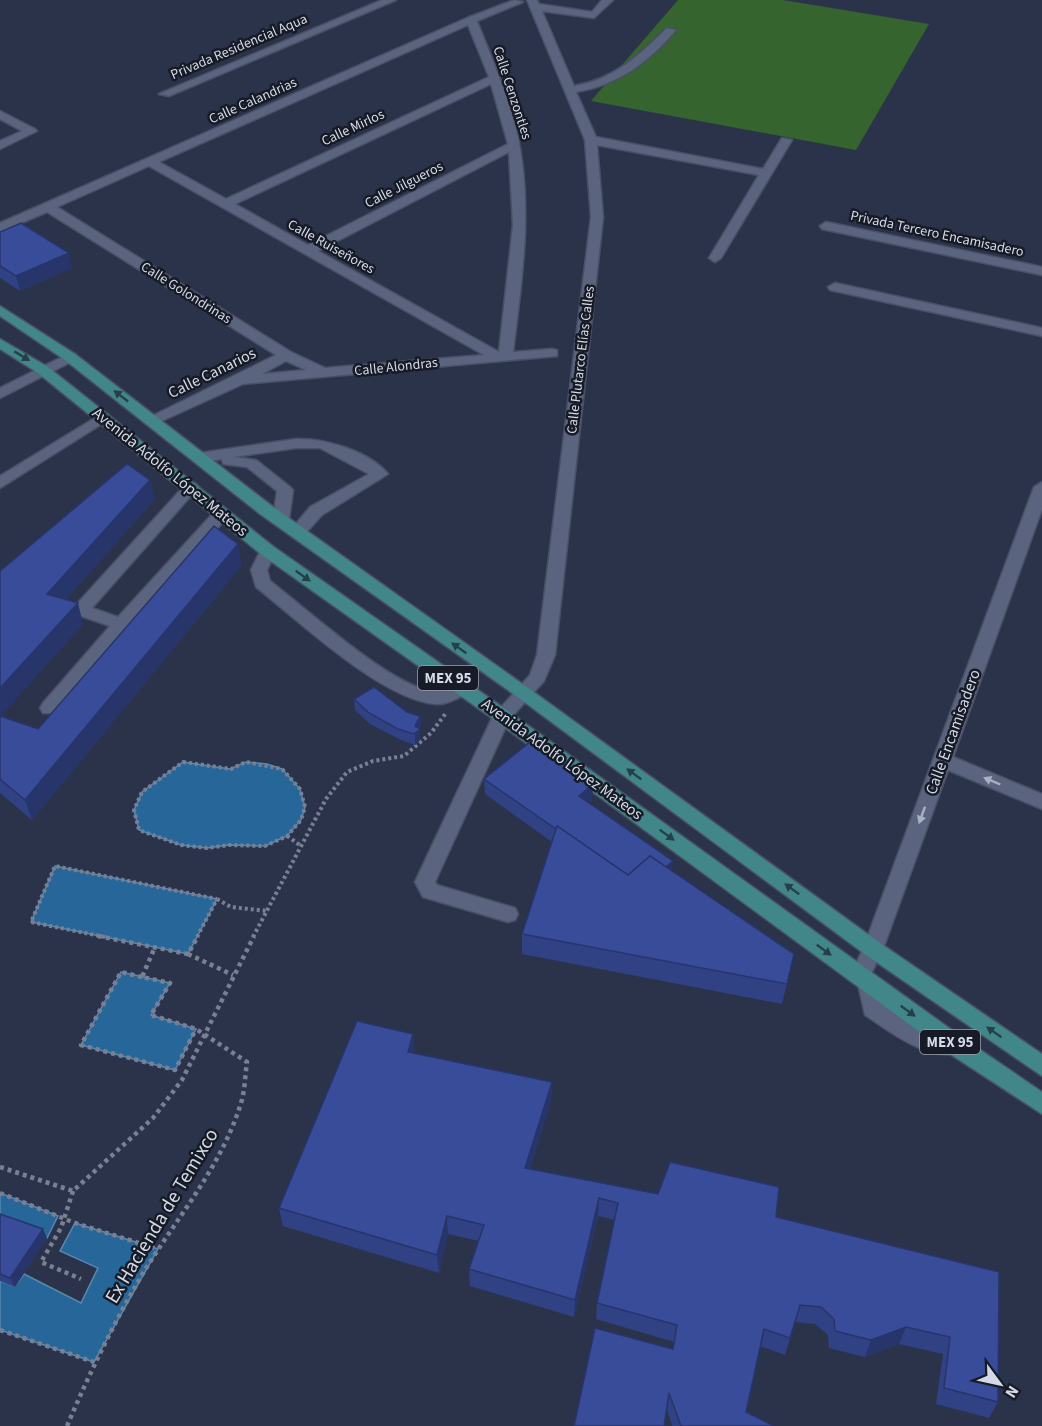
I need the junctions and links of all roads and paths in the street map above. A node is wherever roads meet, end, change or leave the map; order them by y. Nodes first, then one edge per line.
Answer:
1 (391, 0) edge
2 (608, 0) edge
3 (528, 3) edge
4 (471, 20) junction
5 (671, 30) dead end
6 (494, 79) junction
7 (570, 90) junction
8 (165, 94) dead end
9 (0, 114) edge
10 (786, 140) dead end
11 (591, 141) junction
12 (1, 143) edge
13 (514, 145) junction
14 (150, 162) junction
15 (766, 173) junction
16 (226, 204) junction
17 (48, 207) junction
18 (826, 226) dead end
19 (0, 228) edge
20 (308, 251) junction
21 (715, 258) dead end
22 (1042, 271) edge
23 (835, 287) dead end
24 (0, 310) edge
25 (1042, 332) edge
26 (0, 343) edge
27 (552, 353) dead end
28 (286, 355) junction
29 (502, 356) junction
30 (70, 357) junction
31 (44, 369) junction
32 (326, 374) junction
33 (240, 380) junction
34 (0, 394) edge
35 (103, 417) junction
36 (153, 421) junction
37 (200, 458) junction
38 (0, 483) edge
39 (191, 487) junction
40 (1042, 487) edge
41 (222, 514) junction
42 (273, 515) junction
43 (1035, 524) edge
44 (238, 526) junction
45 (297, 532) junction
46 (268, 551) junction
47 (121, 624) junction
48 (464, 688) junction
49 (525, 694) junction
50 (49, 708) dead end
51 (502, 716) junction
52 (942, 760) junction
53 (1042, 802) edge
54 (287, 836) junction
55 (301, 846) junction
56 (218, 899) junction
57 (267, 911) junction
58 (508, 914) dead end
59 (155, 947) junction
60 (873, 949) junction
61 (188, 954) junction
62 (233, 975) junction
63 (142, 977) junction
64 (864, 979) junction
65 (196, 1029) junction
66 (204, 1034) junction
67 (1042, 1066) edge
68 (1042, 1104) edge
69 (0, 1167) edge
70 (73, 1191) junction
71 (0, 1192) edge
72 (64, 1218) junction
73 (158, 1249) junction
74 (81, 1279) dead end
75 (0, 1330) edge
76 (94, 1362) junction
77 (67, 1426) edge

1 - 8 street, Privada Residencial Aqua
2 - 3 street
3 - 4 street, Calle Calandrias
3 - 7 street, Calle Plutarco Elías Calles
4 - 6 street, Calle Cenzontles
4 - 14 street, Calle Calandrias
5 - 7 street
6 - 13 street, Calle Cenzontles
6 - 16 street, Calle Mirlos
7 - 11 street, Calle Plutarco Elías Calles
9 - 12 street
10 - 15 street
11 - 15 street
11 - 49 street, Calle Plutarco Elías Calles
13 - 20 street, Calle Jilgueros
13 - 29 street, Calle Cenzontles
14 - 16 street, Calle Ruiseñores
14 - 17 street, Calle Calandrias
15 - 21 street
16 - 20 street, Calle Ruiseñores
17 - 19 street, Calle Calandrias
17 - 28 street, Calle Golondrinas
18 - 22 street, Privada Tercero Encamisadero
20 - 29 street, Calle Ruiseñores
23 - 25 street
24 - 30 main road, Avenida Adolfo López Mateos / MEX 95
26 -> 31 main road, Avenida Adolfo López Mateos / MEX 95
27 - 29 street, Calle Alondras
28 - 32 street, Calle Golondrinas
28 - 33 street, Calle Canarios
29 - 32 street, Calle Alondras
30 - 31 street
36 -> 30 main road, Avenida Adolfo López Mateos / MEX 95
31 - 34 street
31 - 35 main road, Avenida Adolfo López Mateos / MEX 95
32 - 33 street, Calle Alondras
33 - 36 street, Calle Canarios
35 - 38 street
35 - 39 main road, Avenida Adolfo López Mateos / MEX 95
36 - 37 main road, Avenida Adolfo López Mateos / MEX 95
37 - 42 main road, Avenida Adolfo López Mateos / MEX 95
37 - 42 street
37 - 45 street
39 - 41 main road, Avenida Adolfo López Mateos / MEX 95
39 - 47 street
40 - 43 street, Calle Encamisadero
41 - 44 main road, Avenida Adolfo López Mateos / MEX 95
41 - 47 street
42 - 44 main road
42 - 45 main road, Avenida Adolfo López Mateos / MEX 95
43 - 52 street, Calle Encamisadero
44 - 46 main road, Avenida Adolfo López Mateos / MEX 95
49 -> 45 main road, Avenida Adolfo López Mateos / MEX 95
46 -> 48 main road, Avenida Adolfo López Mateos / MEX 95
46 - 48 street
47 - 50 street
48 - 51 main road, Avenida Adolfo López Mateos / MEX 95
48 - 55 path
49 - 51 street, Calle Plutarco Elías Calles
60 -> 49 main road, Avenida Adolfo López Mateos / MEX 95
51 - 58 street
51 -> 64 main road, Avenida Adolfo López Mateos / MEX 95
53 -> 52 street
52 -> 60 street, Calle Encamisadero
54 - 54 path
54 - 55 path
55 - 57 path
56 - 57 path
56 - 59 path
56 - 61 path
57 - 62 path
59 - 61 path
59 - 63 path
60 - 64 street, Calle Encamisadero
67 -> 60 main road, Avenida Adolfo López Mateos / MEX 95
61 - 62 path
62 - 66 path
63 - 65 path
63 - 65 path
64 - 68 main road, Avenida Adolfo López Mateos / MEX 95
65 - 66 path
66 - 70 path
66 - 73 path, Ex Hacienda de Temixco
69 - 70 path
70 - 72 path
71 - 72 path
72 - 73 path
72 - 74 path
73 - 76 path, Ex Hacienda de Temixco
75 - 76 path
76 - 77 path, Ex Hacienda de Temixco

